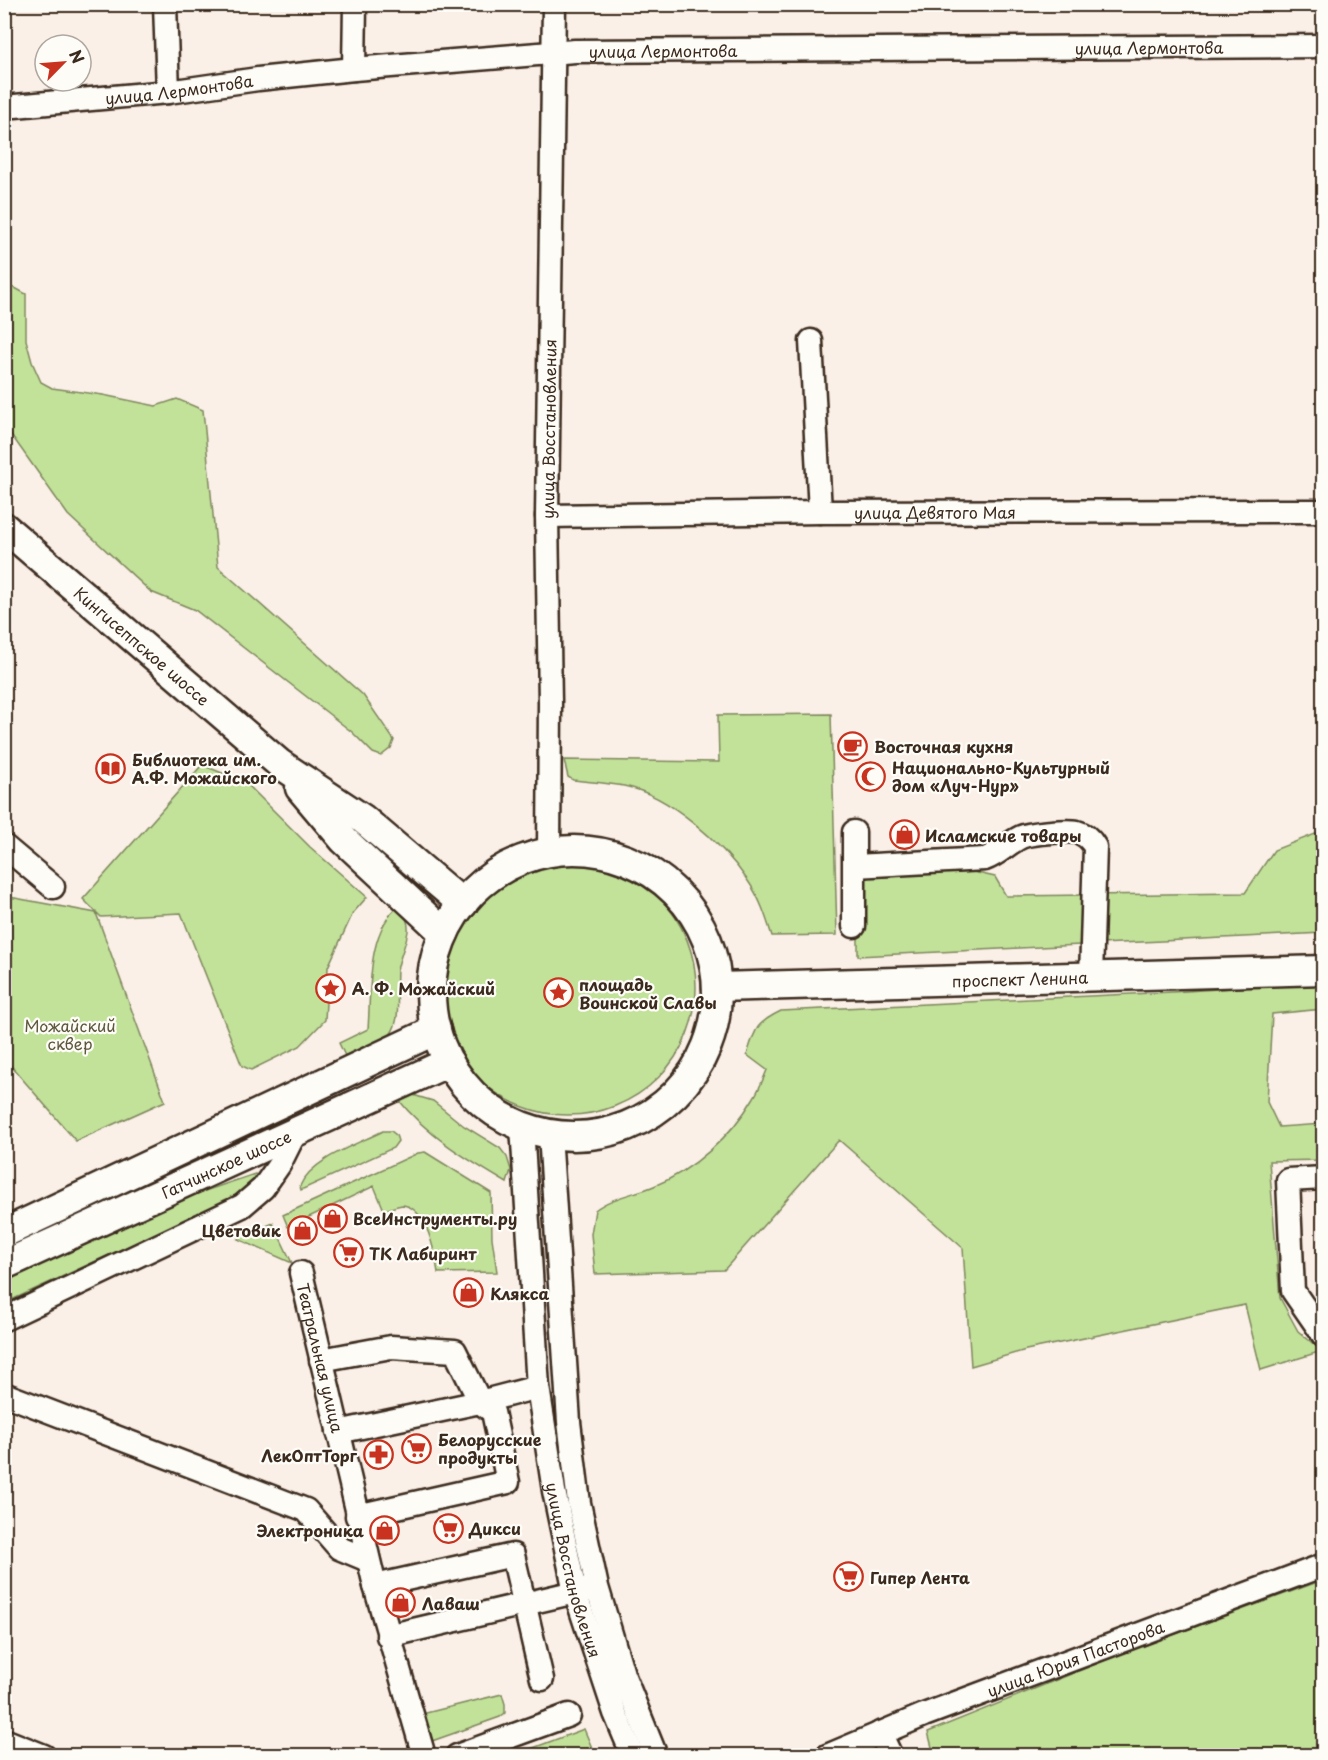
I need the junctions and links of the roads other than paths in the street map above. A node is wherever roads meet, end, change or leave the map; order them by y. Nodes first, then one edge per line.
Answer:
1 (165, 4) edge
2 (355, 4) edge
3 (554, 4) edge
4 (1323, 46) edge
5 (554, 52) junction
6 (354, 69) junction
7 (168, 92) junction
8 (4, 107) edge
9 (811, 341) dead end
10 (1323, 511) edge
11 (820, 512) junction
12 (547, 516) junction
13 (4, 527) edge
14 (280, 764) junction
15 (854, 832) dead end
16 (4, 846) edge
17 (549, 853) junction
18 (855, 866) junction
19 (53, 887) dead end
20 (463, 904) junction
21 (854, 926) dead end
22 (444, 933) junction
23 (1323, 970) edge
24 (1090, 977) junction
25 (717, 987) junction
26 (436, 1030) junction
27 (449, 1062) junction
28 (522, 1126) junction
29 (295, 1133) junction
30 (550, 1134) junction
31 (1323, 1178) edge
32 (4, 1233) edge
33 (4, 1264) edge
34 (301, 1273) dead end
35 (4, 1319) edge
36 (1323, 1336) edge
37 (321, 1360) junction
38 (538, 1387) junction
39 (4, 1394) edge
40 (480, 1402) junction
41 (338, 1432) junction
42 (357, 1516) junction
43 (368, 1560) junction
44 (1323, 1565) edge
45 (375, 1586) junction
46 (586, 1589) junction
47 (524, 1603) junction
48 (388, 1636) junction
49 (542, 1678) dead end
50 (569, 1715) dead end
51 (880, 1733) junction
52 (4, 1740) edge
53 (44, 1755) edge
54 (424, 1755) edge
55 (458, 1755) edge
56 (633, 1755) edge
57 (656, 1755) edge
58 (827, 1755) edge
59 (891, 1755) edge

1 - 7 street
2 - 6 street
3 - 5 street, улица Восстановления
4 - 5 street, улица Лермонтова
5 - 6 street, улица Лермонтова
5 - 12 street, улица Восстановления
6 - 7 street, улица Лермонтова
7 - 8 street, улица Лермонтова
9 - 11 street
10 - 11 street, улица Девятого Мая
11 - 12 street, улица Девятого Мая
12 - 17 street, улица Восстановления
13 - 14 main road, Кингисеппское шоссе
14 - 20 main road, Кингисеппское шоссе
14 - 22 main road, Кингисеппское шоссе
15 - 18 street
16 - 19 street
17 - 20 main road
17 - 25 main road
18 - 21 street
18 - 24 street
20 - 22 main road
22 - 26 main road
23 - 24 main road, проспект Ленина
24 - 25 main road, проспект Ленина
25 - 30 main road
26 - 27 main road
26 - 32 main road, Гатчинское шоссе
27 - 28 main road
27 - 29 main road, Гатчинское шоссе
28 - 30 main road
28 - 38 street, улица Восстановления
29 - 33 main road, Гатчинское шоссе
29 - 35 street
30 - 46 street, улица Восстановления
31 - 36 street
34 - 37 street, Театральная улица
37 - 40 street
37 - 41 street, Театральная улица
38 - 40 street
38 - 46 street, улица Восстановления
39 - 43 street
40 - 41 street
40 - 42 street
41 - 42 street, Театральная улица
42 - 43 street, Театральная улица
43 - 45 street, Театральная улица
44 - 51 street, улица Юрия Пасторова
45 - 47 street
45 - 48 street, Театральная улица
46 - 47 street
46 - 56 street, улица Восстановления
46 - 57 street, улица Восстановления
47 - 48 street
47 - 49 street
48 - 54 street, Театральная улица
50 - 55 street
51 - 58 street, улица Юрия Пасторова
51 - 59 street
52 - 53 street

